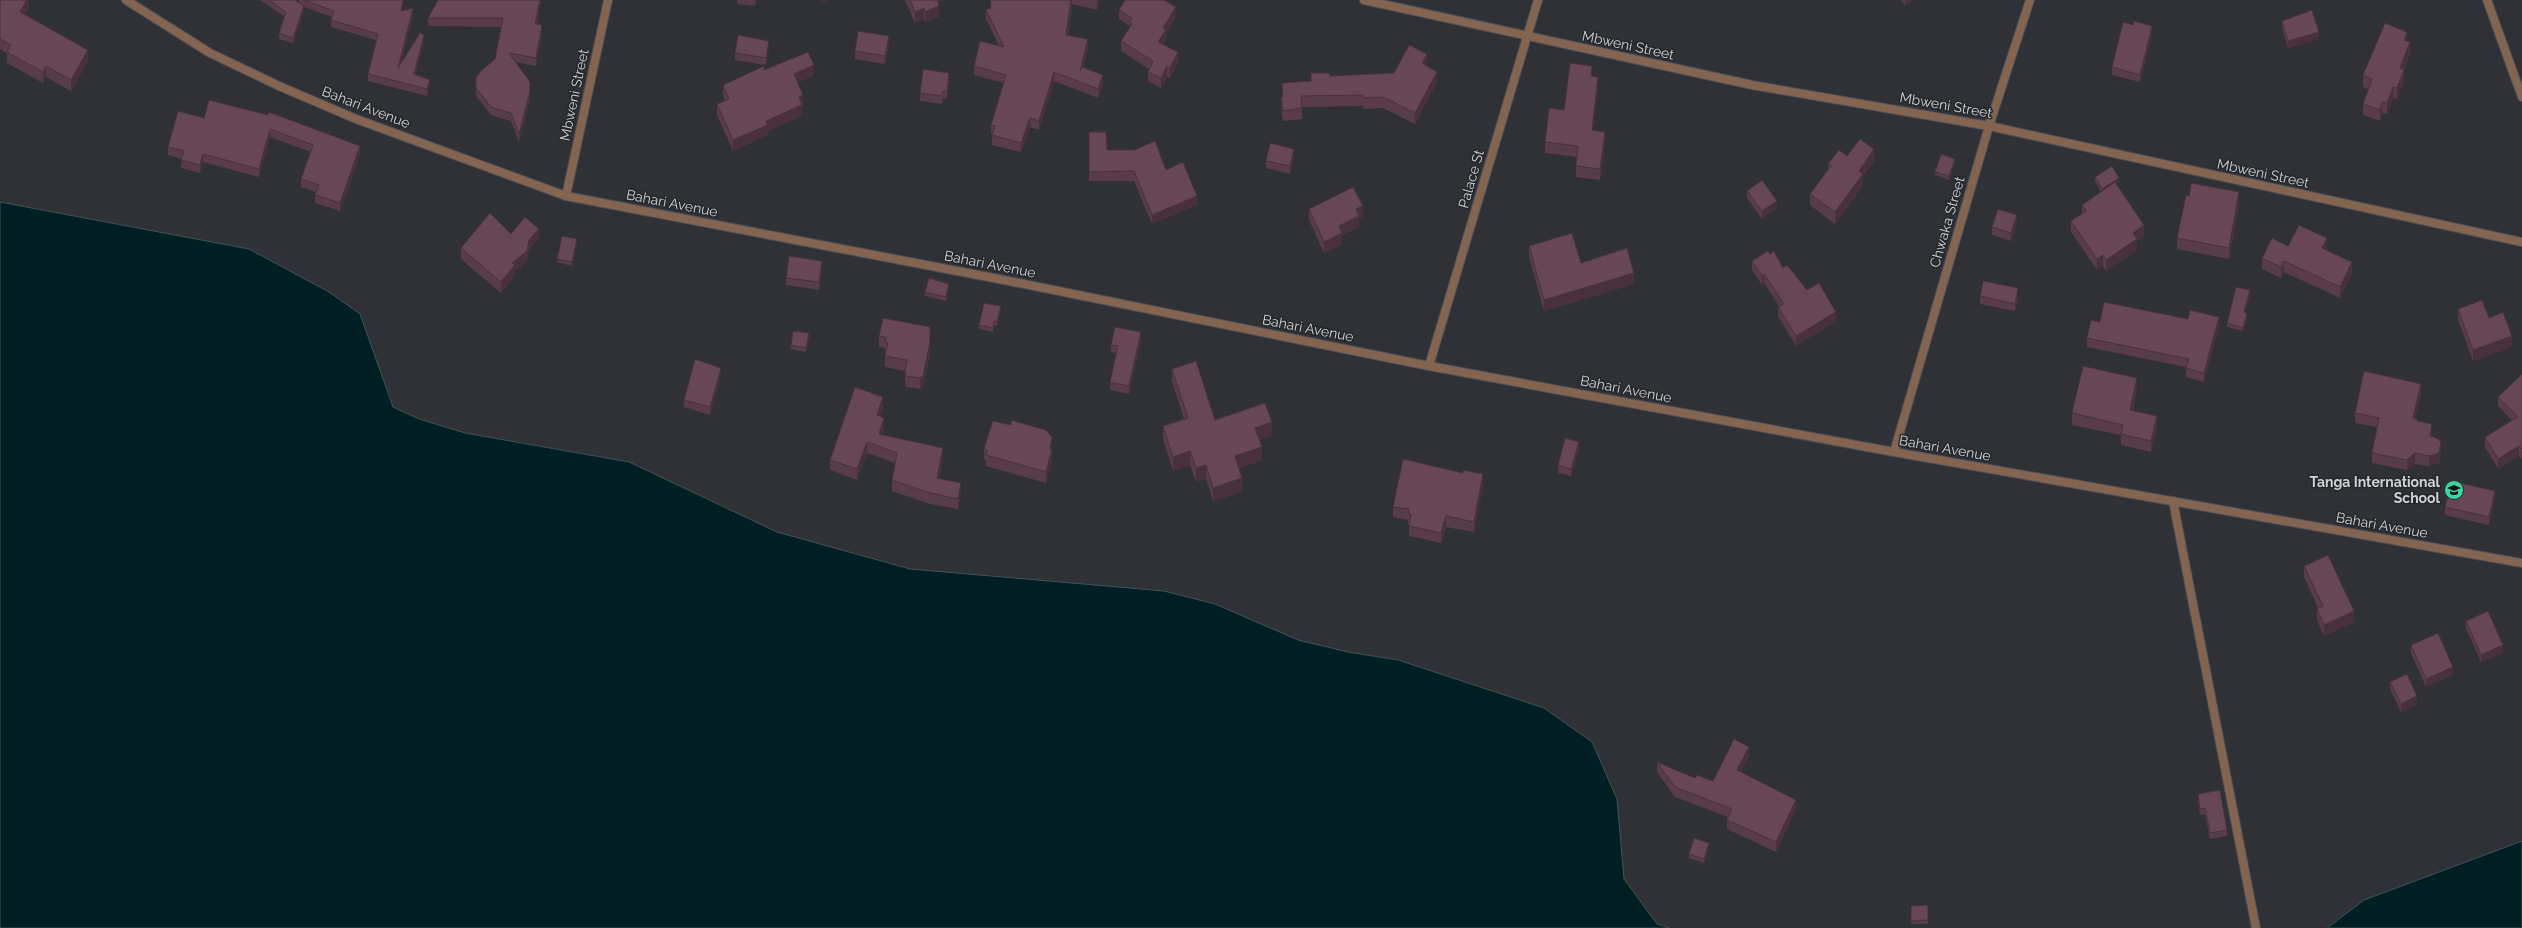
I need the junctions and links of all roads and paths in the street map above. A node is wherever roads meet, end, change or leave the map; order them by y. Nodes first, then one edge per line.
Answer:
1 (126, 0) edge
2 (608, 0) edge
3 (1364, 0) edge
4 (1538, 0) edge
5 (2030, 0) edge
6 (2487, 0) edge
7 (1526, 36) junction
8 (2522, 97) edge
9 (1989, 126) junction
10 (566, 196) junction
11 (2522, 242) edge
12 (1430, 366) junction
13 (1894, 452) junction
14 (2174, 501) junction
15 (2522, 563) edge
16 (2256, 928) edge

1 - 10 street, Bahari Avenue
2 - 10 street, Mbweni Street
3 - 7 street, Mbweni Street
4 - 7 street, Palace St
5 - 9 street, Chwaka Street
6 - 8 street
7 - 9 street, Mbweni Street
7 - 12 street, Palace St
9 - 11 street, Mbweni Street
9 - 13 street, Chwaka Street
10 - 12 street, Bahari Avenue
12 - 13 street, Bahari Avenue
13 - 14 street, Bahari Avenue
14 - 15 street, Bahari Avenue
14 - 16 street

